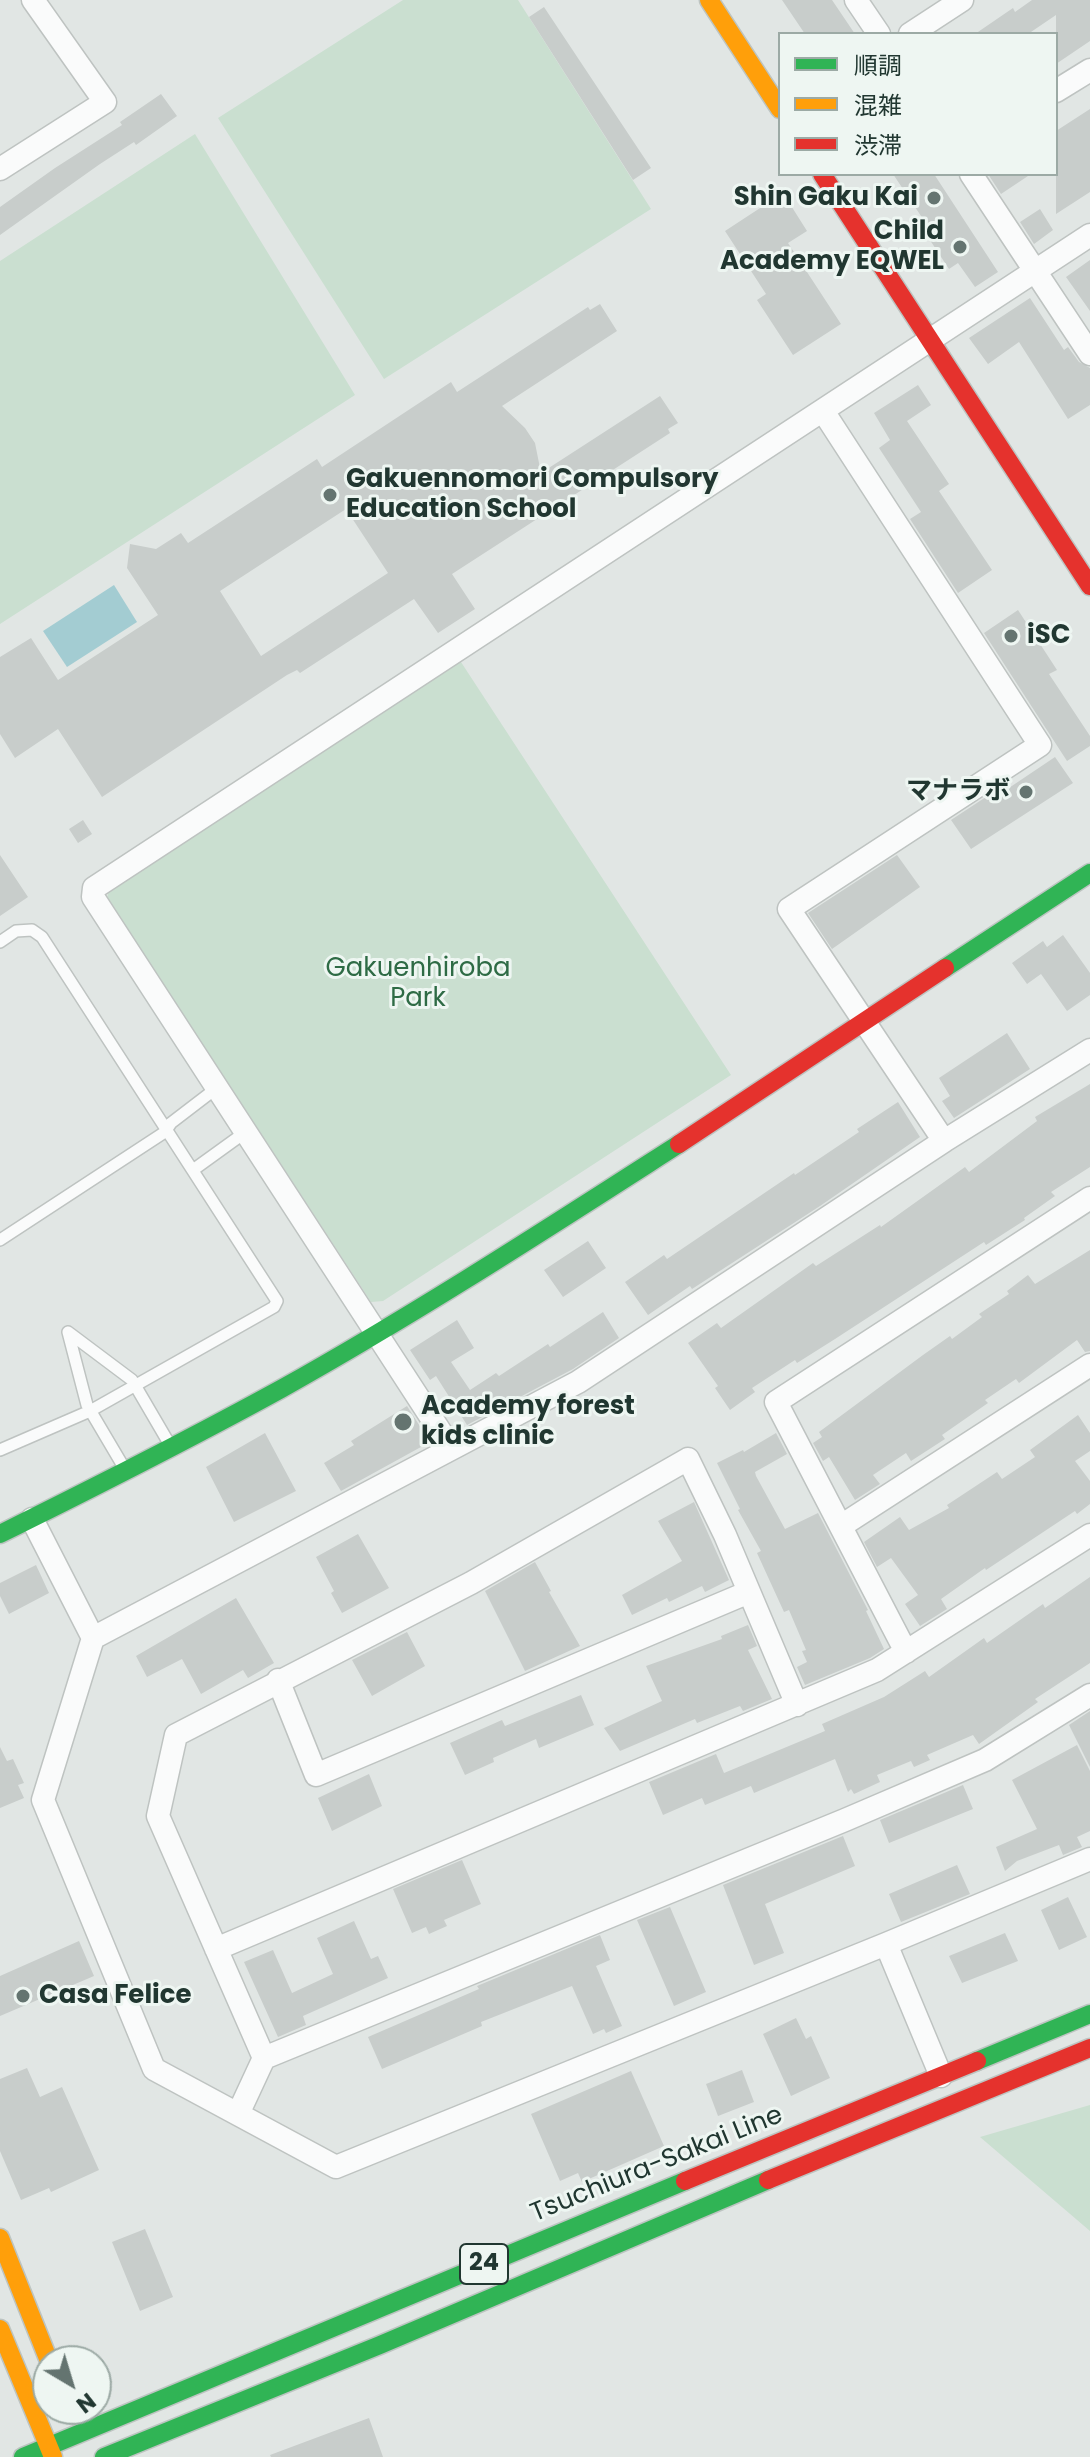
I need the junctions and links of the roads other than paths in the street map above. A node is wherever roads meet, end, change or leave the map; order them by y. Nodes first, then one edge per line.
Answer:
1 (33, 0) edge
2 (709, 0) edge
3 (856, 0) edge
4 (962, 0) edge
5 (878, 32) edge
6 (913, 32) edge
7 (1090, 70) edge
8 (1058, 90) edge
9 (778, 106) edge
10 (0, 169) edge
11 (823, 176) edge
12 (972, 176) edge
13 (1090, 235) edge
14 (1035, 271) junction
15 (931, 341) junction
16 (1090, 354) edge
17 (823, 411) junction
18 (1090, 586) edge
19 (1090, 873) edge
20 (0, 942) edge
21 (864, 1019) junction
22 (1090, 1050) edge
23 (218, 1086) junction
24 (247, 1130) junction
25 (165, 1132) junction
26 (944, 1141) junction
27 (193, 1170) junction
28 (1090, 1198) edge
29 (0, 1240) edge
30 (378, 1333) junction
31 (1090, 1365) edge
32 (136, 1386) junction
33 (90, 1411) junction
34 (171, 1448) junction
35 (451, 1448) junction
36 (0, 1450) edge
37 (126, 1472) junction
38 (32, 1519) junction
39 (841, 1526) junction
40 (0, 1534) edge
41 (1090, 1535) edge
42 (749, 1592) junction
43 (93, 1638) junction
44 (906, 1652) junction
45 (278, 1680) junction
46 (1090, 1695) edge
47 (797, 1705) junction
48 (1090, 1859) edge
49 (886, 1944) junction
50 (216, 1949) junction
51 (1090, 2014) edge
52 (1090, 2048) edge
53 (264, 2058) junction
54 (941, 2076) junction
55 (238, 2114) junction
56 (0, 2238) edge
57 (0, 2329) edge
58 (43, 2345) edge
59 (77, 2427) junction
60 (51, 2451) edge
61 (23, 2457) edge
62 (91, 2457) edge
63 (104, 2457) edge

1 - 10 street
2 - 9 main road
3 - 5 street
4 - 6 street
7 - 8 street
11 - 15 main road
12 - 14 street
13 - 14 street
14 - 15 street
14 - 16 street
15 - 17 street
15 - 18 main road
17 - 21 street
17 - 23 street
19 - 21 main road
20 - 25 lane
21 - 26 street
21 - 30 main road
22 - 26 street
23 - 24 street
23 - 25 lane
24 - 27 lane
24 - 30 street
25 - 27 lane
25 - 29 lane
26 - 35 street
27 - 32 lane
28 - 39 street
30 - 34 main road
30 - 35 street
31 - 39 street
32 - 33 lane
32 - 33 lane
32 - 34 lane
33 - 36 lane
33 - 37 lane
34 - 37 main road
35 - 43 street
37 - 38 main road
38 - 40 main road
38 - 43 street
39 - 44 street
41 - 44 street
42 - 45 street
42 - 45 street
42 - 47 street
43 - 55 street
44 - 47 street
45 - 50 street
46 - 53 street
47 - 50 street
48 - 49 street
49 - 54 street
49 - 55 street
50 - 53 street
51 - 54 main road, Tsuchiura-Sakai Line / 24
52 - 63 main road, Tsuchiura-Sakai Line / 24
53 - 55 street
54 - 59 main road, Tsuchiura-Sakai Line / 24
56 - 58 main road
57 - 60 main road
59 - 60 main road, Tsuchiura-Sakai Line / 24
59 - 62 main road
60 - 61 main road, Tsuchiura-Sakai Line / 24

